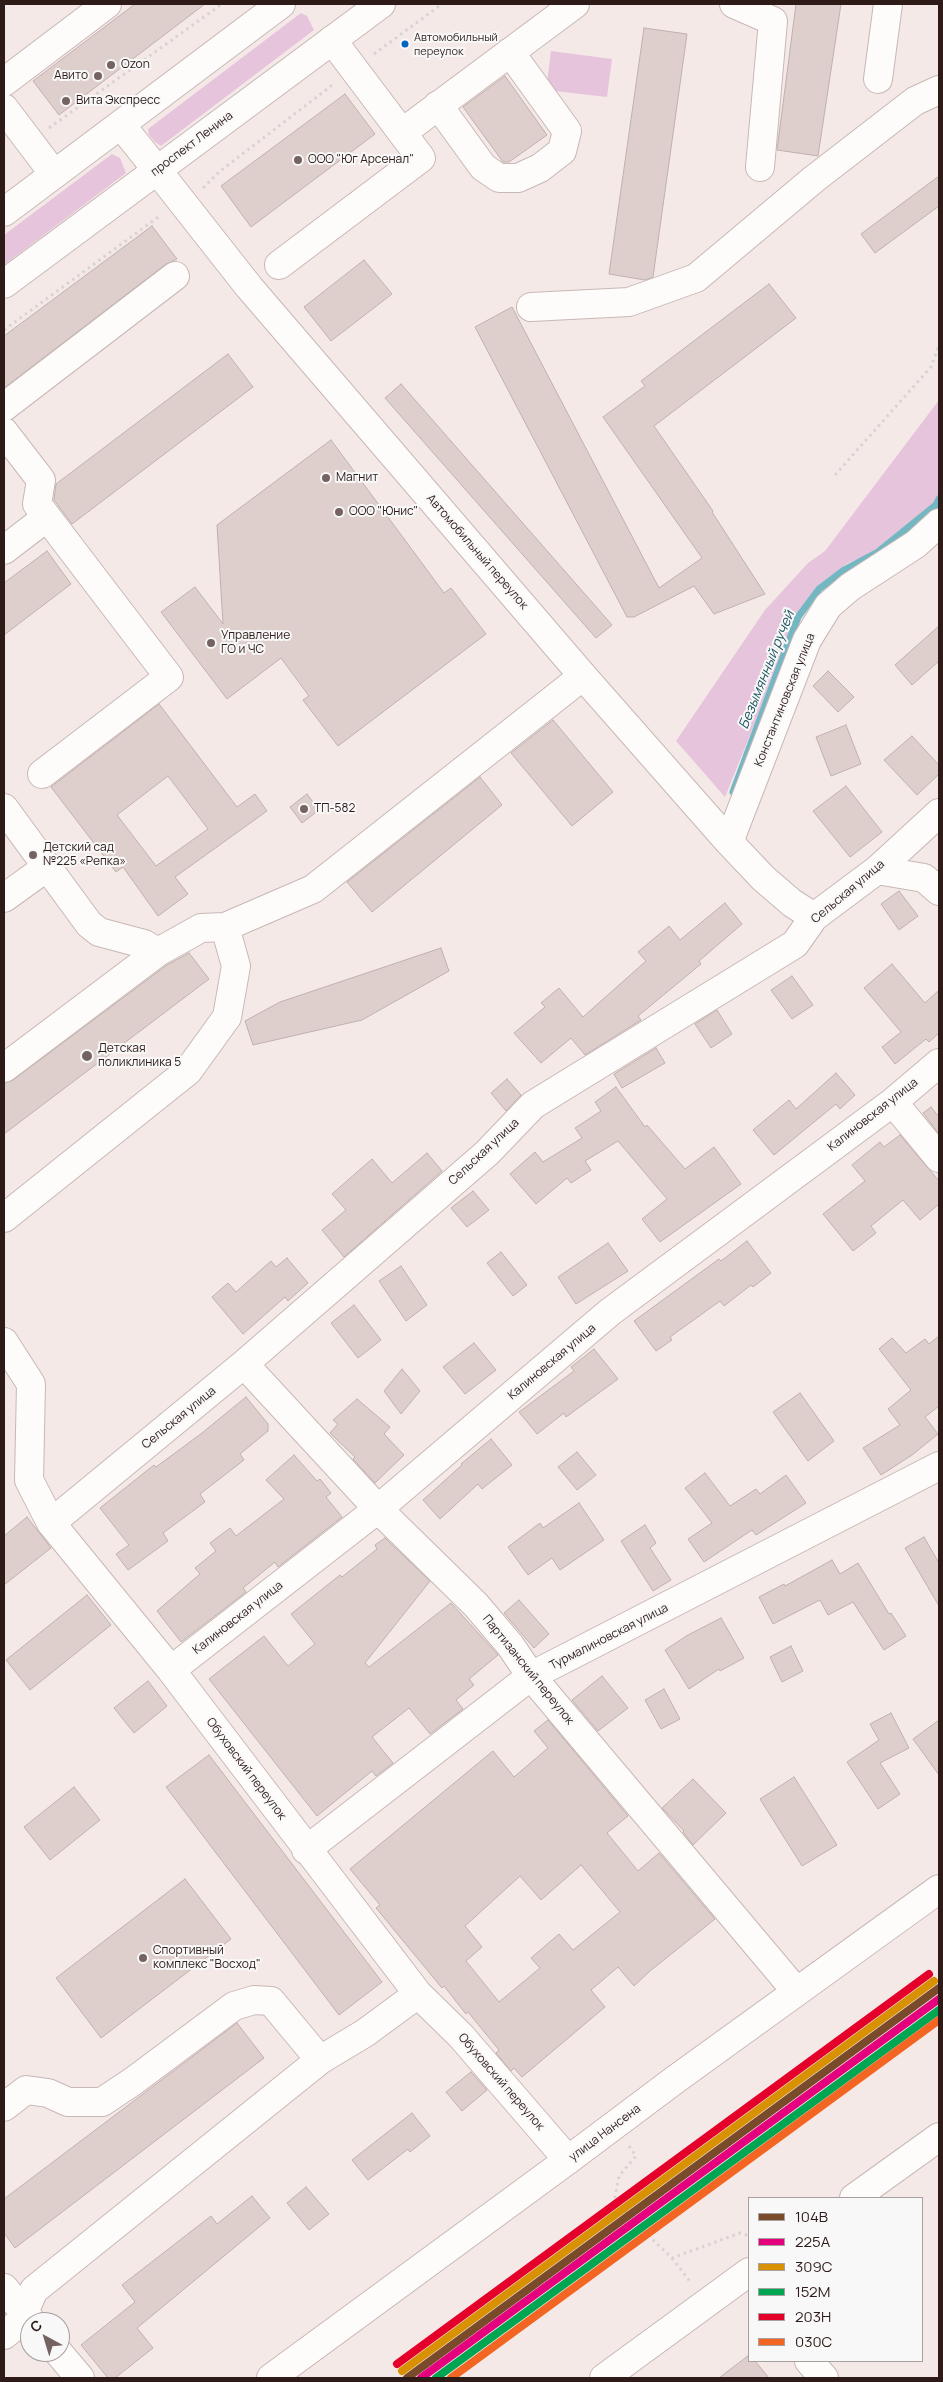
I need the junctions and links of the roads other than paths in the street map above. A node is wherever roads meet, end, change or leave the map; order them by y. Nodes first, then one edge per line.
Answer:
1 (107, 4) edge
2 (281, 4) edge
3 (381, 4) edge
4 (575, 4) edge
5 (734, 4) edge
6 (888, 4) edge
7 (332, 40) junction
8 (510, 52) junction
9 (878, 79) dead end
10 (4, 82) edge
11 (939, 90) edge
12 (438, 106) junction
13 (4, 108) edge
14 (121, 125) junction
15 (402, 132) junction
16 (760, 167) dead end
17 (157, 170) junction
18 (54, 174) junction
19 (4, 212) edge
20 (279, 266) dead end
21 (175, 276) dead end
22 (4, 284) edge
23 (531, 306) dead end
24 (4, 407) edge
25 (4, 432) edge
26 (47, 517) junction
27 (939, 523) edge
28 (4, 550) edge
29 (583, 676) junction
30 (42, 774) dead end
31 (4, 808) edge
32 (939, 813) edge
33 (729, 842) junction
34 (47, 867) junction
35 (877, 870) junction
36 (939, 891) edge
37 (4, 898) edge
38 (814, 917) junction
39 (225, 927) junction
40 (158, 952) junction
41 (939, 1063) edge
42 (4, 1068) edge
43 (893, 1102) junction
44 (939, 1158) edge
45 (4, 1218) edge
46 (4, 1342) edge
47 (244, 1364) junction
48 (939, 1466) edge
49 (378, 1509) junction
50 (51, 1523) junction
51 (171, 1670) junction
52 (531, 1676) junction
53 (306, 1850) junction
54 (939, 1888) edge
55 (796, 1991) junction
56 (418, 1994) junction
57 (320, 2060) junction
58 (4, 2106) edge
59 (939, 2138) edge
60 (568, 2160) junction
61 (855, 2197) edge
62 (746, 2281) edge
63 (4, 2288) edge
64 (24, 2312) edge
65 (29, 2312) edge
66 (20, 2322) edge
67 (4, 2335) edge
68 (66, 2362) edge
69 (811, 2362) edge
70 (80, 2378) edge
71 (271, 2378) edge
72 (604, 2378) edge
73 (824, 2378) edge

1 - 10 street
2 - 14 street
3 - 7 street, проспект Ленина
4 - 8 street
5 - 16 street
6 - 9 street
7 - 15 street
7 - 17 street, проспект Ленина
8 - 12 street
8 - 12 street
11 - 23 street
12 - 15 street
13 - 18 street
14 - 17 street, Автомобильный переулок
14 - 18 street
15 - 20 street
17 - 22 street, проспект Ленина
17 - 29 street, Автомобильный переулок
18 - 19 street
21 - 24 street
25 - 26 street
26 - 28 street
26 - 30 street
27 - 33 street, Константиновская улица
29 - 33 street, Автомобильный переулок
29 - 39 street
31 - 34 street
32 - 35 street, Сельская улица
33 - 38 street, Автомобильный переулок
34 - 37 street
34 - 40 street
35 - 36 street
35 - 38 street, Сельская улица
38 - 47 street, Сельская улица
39 - 40 street
39 - 45 street
40 - 42 street
41 - 43 street, Калиновская улица
43 - 44 street
43 - 49 street, Калиновская улица
46 - 50 street, Обуховский переулок
47 - 49 street, Партизанский переулок
47 - 50 street, Сельская улица
48 - 52 street, Турмалиновская улица
49 - 51 street, Калиновская улица
49 - 52 street, Партизанский переулок
50 - 51 street, Обуховский переулок
51 - 53 street, Обуховский переулок
52 - 53 street, Турмалиновская улица
52 - 55 street, Партизанский переулок
53 - 56 street, Обуховский переулок
54 - 55 street, улица Нансена
55 - 60 street, улица Нансена
56 - 57 street
56 - 60 street, Обуховский переулок
57 - 58 street
57 - 65 street
59 - 61 street
60 - 71 street, улица Нансена
62 - 72 street
63 - 64 street
66 - 67 street
68 - 70 street
69 - 73 street

